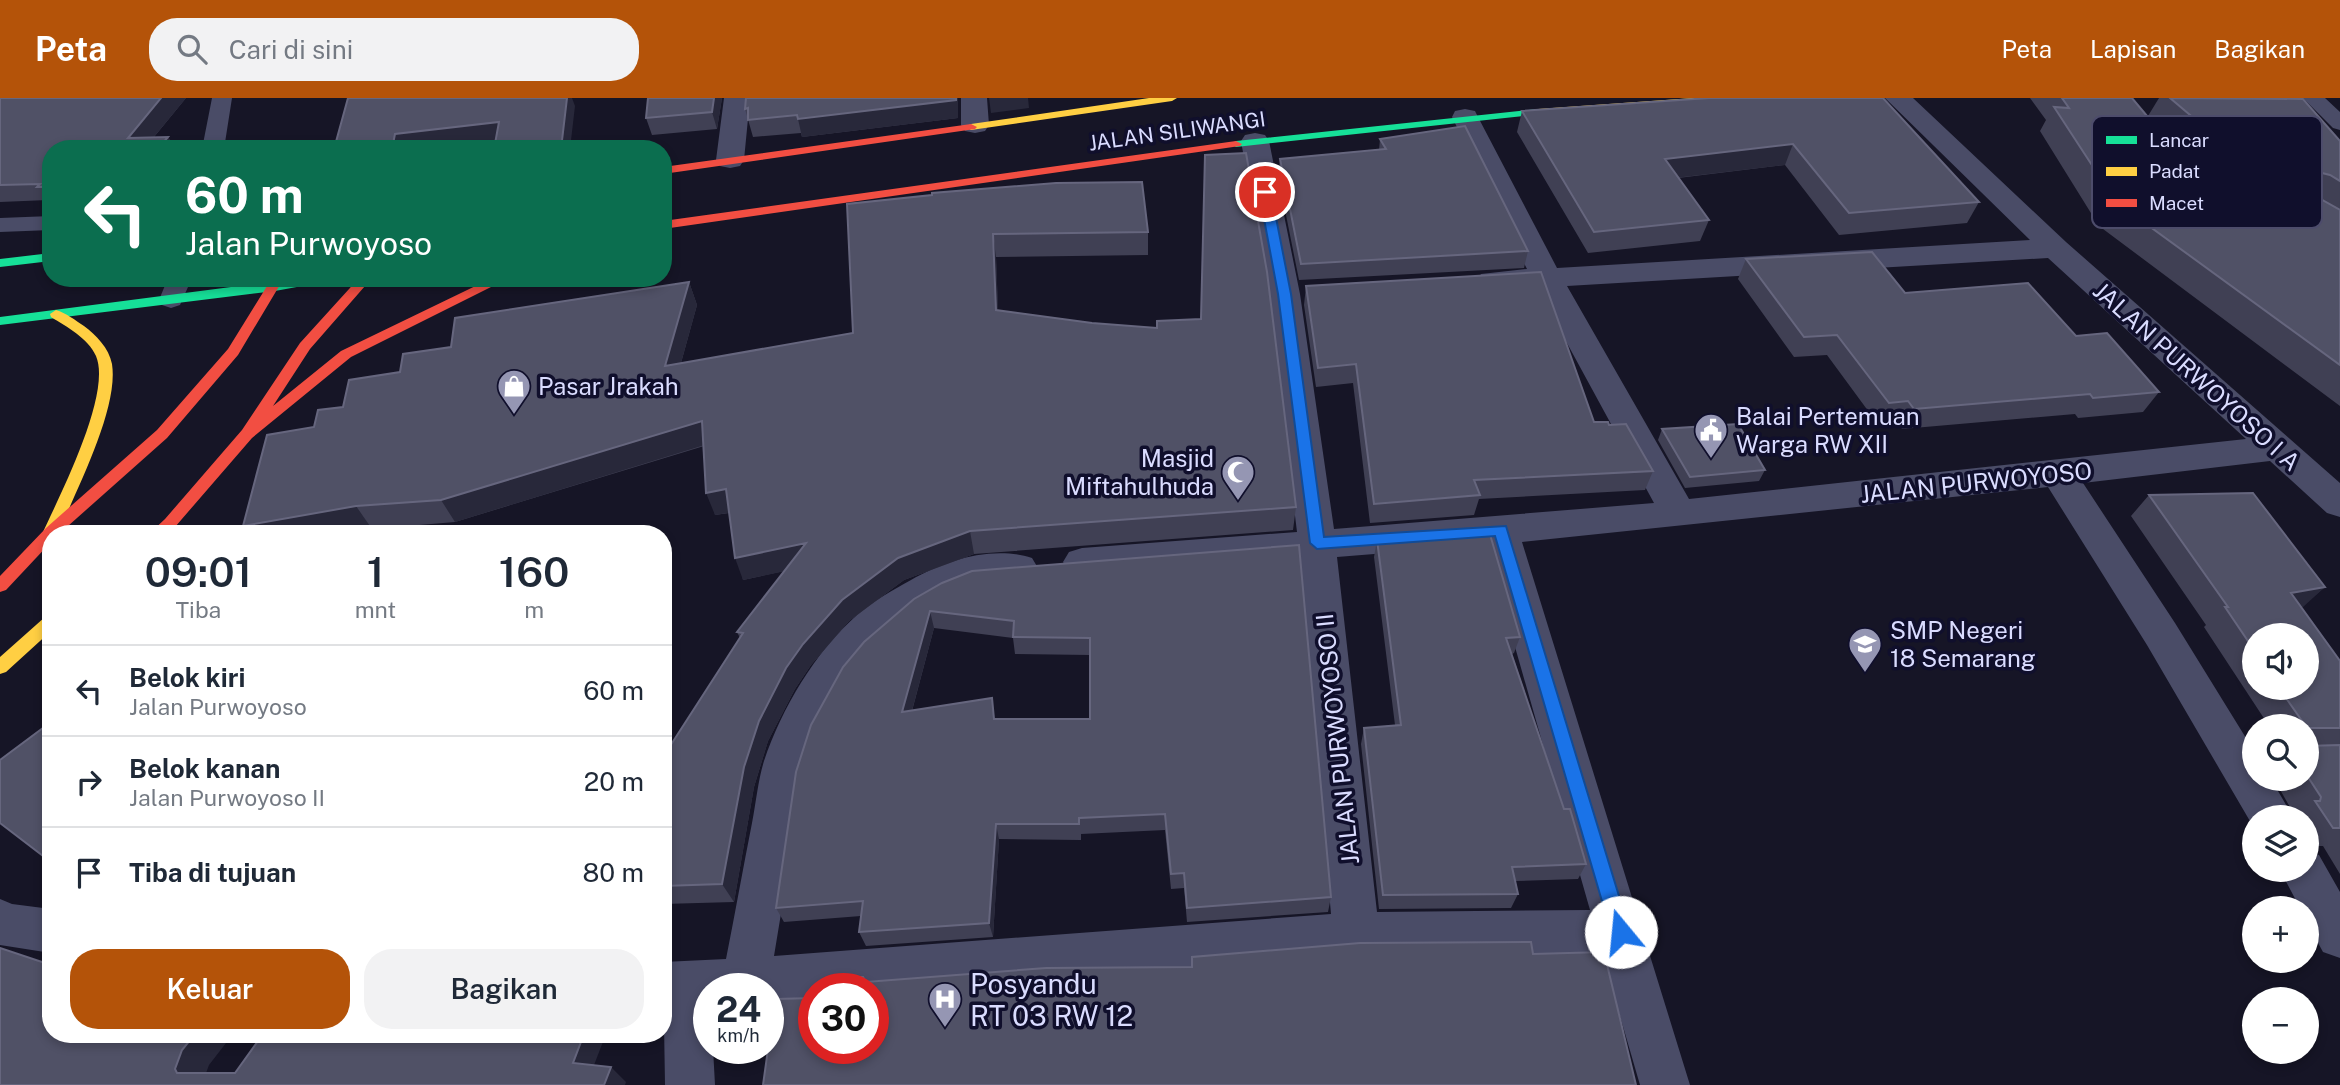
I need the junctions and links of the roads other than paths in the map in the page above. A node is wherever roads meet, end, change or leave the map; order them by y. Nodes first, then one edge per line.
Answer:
1 (222, 98) edge
2 (737, 98) edge
3 (974, 98) edge
4 (1169, 98) edge
5 (1741, 98) edge
6 (1898, 98) edge
7 (2313, 98) edge
8 (1465, 117) junction
9 (2340, 124) edge
10 (975, 125) junction
11 (215, 140) edge
12 (1255, 141) junction
13 (730, 160) junction
14 (672, 170) edge
15 (42, 223) edge
16 (672, 224) edge
17 (0, 225) edge
18 (2054, 248) junction
19 (42, 258) edge
20 (0, 263) edge
21 (1547, 278) junction
22 (1464, 283) edge
23 (209, 287) edge
24 (274, 287) edge
25 (358, 287) edge
26 (484, 287) edge
27 (176, 289) edge
28 (56, 314) junction
29 (0, 320) edge
30 (247, 434) junction
31 (2275, 448) junction
32 (2058, 474) junction
33 (2340, 504) edge
34 (1678, 513) junction
35 (54, 525) edge
36 (59, 525) edge
37 (167, 525) edge
38 (1500, 530) junction
39 (42, 542) edge
40 (1317, 543) junction
41 (0, 586) edge
42 (42, 629) edge
43 (0, 667) edge
44 (2264, 805) edge
45 (2310, 882) edge
46 (2, 925) edge
47 (42, 930) edge
48 (1621, 932) junction
49 (1356, 934) junction
50 (2340, 936) edge
51 (747, 973) edge
52 (784, 978) edge
53 (693, 984) edge
54 (674, 985) edge
55 (690, 1085) edge
56 (1665, 1085) edge

1 - 11 lane
2 - 13 street
3 - 10 street
4 - 10 main road, JALAN SILIWANGI
5 - 8 main road, JALAN SILIWANGI
6 - 18 street, JALAN PURWOYOSO I A
7 - 9 lane
8 - 12 main road, JALAN SILIWANGI
8 - 21 street
10 - 13 main road, JALAN SILIWANGI
12 - 16 main road, JALAN SILIWANGI
12 - 40 street, JALAN PURWOYOSO II
13 - 14 main road, JALAN SILIWANGI
15 - 17 lane
18 - 21 street
18 - 31 street, JALAN PURWOYOSO I A
19 - 20 main road
21 - 22 street
21 - 34 street
23 - 27 main road
24 - 36 main road
25 - 30 main road
26 - 30 main road
27 - 28 main road
28 - 29 main road
28 - 35 main road
30 - 37 main road
31 - 32 street, JALAN PURWOYOSO
31 - 33 street, JALAN PURWOYOSO I A
32 - 34 street, JALAN PURWOYOSO
32 - 44 street
34 - 38 street, JALAN PURWOYOSO
38 - 40 street, JALAN PURWOYOSO
38 - 48 street
39 - 41 main road
40 - 49 street, JALAN PURWOYOSO II
40 - 51 street
42 - 43 main road
45 - 50 street
46 - 47 street
48 - 49 street
48 - 56 street
49 - 52 street
53 - 54 street
54 - 55 street

